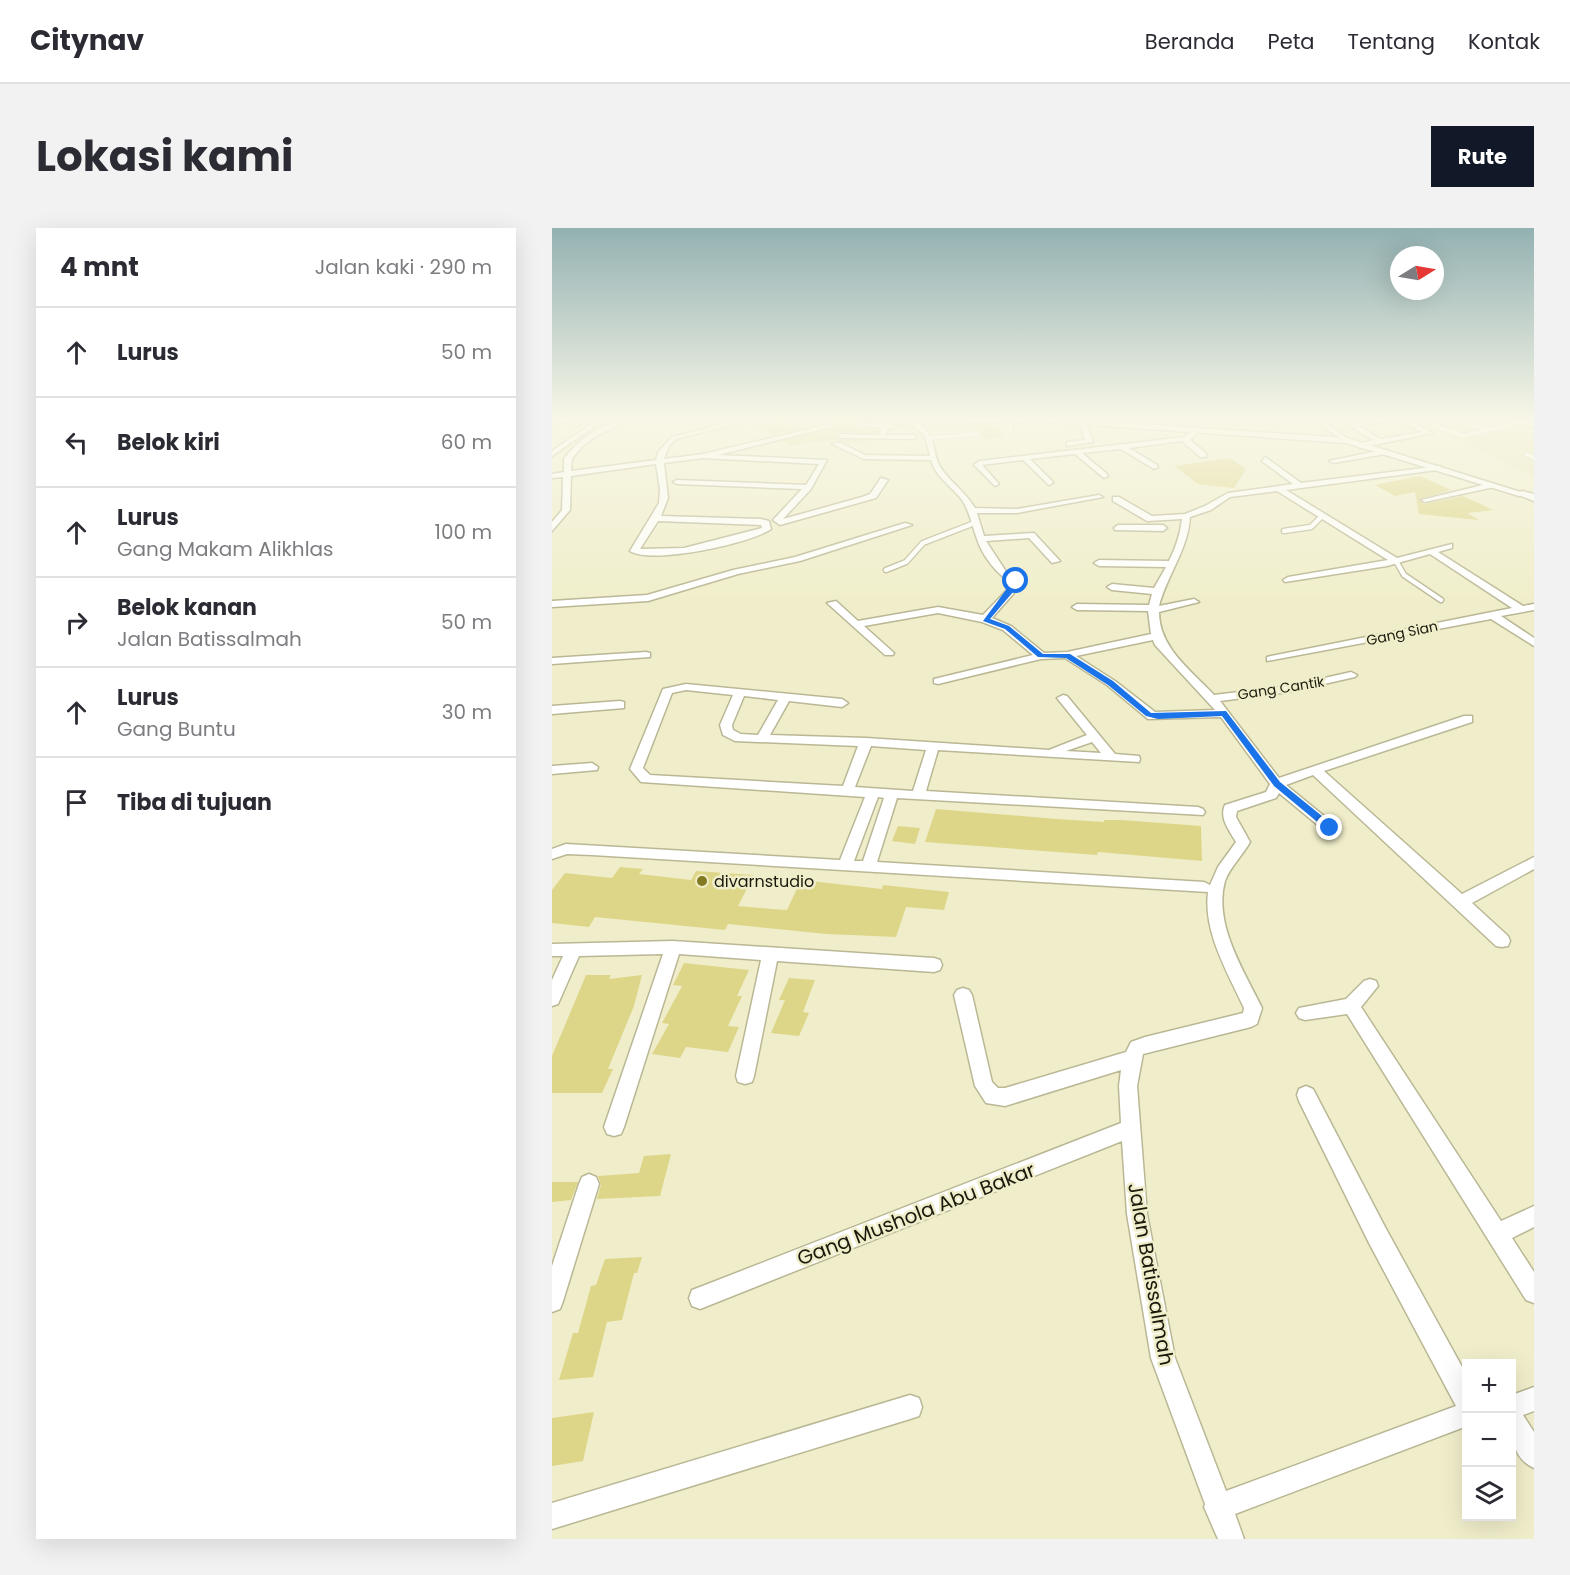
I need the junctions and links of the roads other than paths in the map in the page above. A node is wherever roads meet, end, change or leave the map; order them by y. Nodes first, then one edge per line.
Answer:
1 (567, 479) edge
2 (661, 479) edge
3 (813, 479) edge
4 (947, 479) edge
5 (991, 479) edge
6 (1045, 479) edge
7 (1291, 479) edge
8 (1352, 479) edge
9 (1475, 479) edge
10 (884, 480) dead end
11 (677, 482) dead end
12 (1049, 483) dead end
13 (995, 484) dead end
14 (1491, 484) junction
15 (808, 486) junction
16 (1300, 486) junction
17 (1279, 489) junction
18 (1534, 490) edge
19 (1522, 494) junction
20 (1099, 497) dead end
21 (1534, 498) edge
22 (1116, 499) dead end
23 (1425, 500) dead end
24 (972, 510) junction
25 (1186, 516) junction
26 (1323, 516) junction
27 (654, 518) junction
28 (976, 522) junction
29 (908, 525) dead end
30 (552, 528) edge
31 (1118, 528) dead end
32 (1178, 528) junction
33 (1284, 531) dead end
34 (981, 539) junction
35 (1449, 546) dead end
36 (1431, 551) junction
37 (1054, 561) dead end
38 (1396, 561) junction
39 (1099, 563) dead end
40 (1171, 564) junction
41 (886, 570) dead end
42 (1288, 580) dead end
43 (1112, 587) dead end
44 (1156, 591) junction
45 (1441, 600) dead end
46 (1194, 602) dead end
47 (832, 603) dead end
48 (552, 604) edge
49 (1077, 607) dead end
50 (1534, 607) edge
51 (1153, 609) junction
52 (1522, 610) junction
53 (1491, 615) junction
54 (985, 619) junction
55 (858, 624) junction
56 (1157, 639) junction
57 (1534, 643) edge
58 (1131, 649) dead end
59 (889, 653) dead end
60 (1067, 655) junction
61 (646, 656) dead end
62 (1041, 656) junction
63 (1271, 659) dead end
64 (552, 661) edge
65 (1350, 675) dead end
66 (938, 681) dead end
67 (740, 693) junction
68 (784, 697) junction
69 (1063, 698) dead end
70 (1211, 699) junction
71 (842, 703) dead end
72 (620, 705) dead end
73 (552, 710) edge
74 (1224, 713) junction
75 (1468, 719) dead end
76 (1095, 737) junction
77 (762, 738) junction
78 (866, 742) junction
79 (933, 746) junction
80 (1046, 753) junction
81 (1112, 758) junction
82 (1134, 759) dead end
83 (592, 767) dead end
84 (1314, 769) junction
85 (552, 770) edge
86 (1277, 784) junction
87 (847, 792) junction
88 (873, 793) junction
89 (892, 794) junction
90 (918, 796) junction
91 (1198, 812) dead end
92 (1330, 828) dead end
93 (555, 848) edge
94 (1534, 862) edge
95 (846, 864) junction
96 (869, 866) junction
97 (1204, 888) dead end
98 (1461, 902) junction
99 (1502, 941) dead end
100 (673, 947) junction
101 (574, 949) junction
102 (552, 950) edge
103 (770, 955) junction
104 (934, 965) dead end
105 (1370, 986) dead end
106 (963, 995) dead end
107 (552, 999) edge
108 (1351, 1006) junction
109 (1305, 1013) dead end
110 (1132, 1058) junction
111 (745, 1076) dead end
112 (1306, 1095) dead end
113 (614, 1127) dead end
114 (1130, 1129) junction
115 (589, 1184) dead end
116 (1534, 1216) edge
117 (1498, 1234) junction
118 (1534, 1292) edge
119 (700, 1298) dead end
120 (552, 1301) edge
121 (1462, 1392) edge
122 (1534, 1399) edge
123 (1516, 1406) edge
124 (910, 1407) dead end
125 (1462, 1416) edge
126 (1516, 1426) edge
127 (1534, 1455) edge
128 (1217, 1508) junction
129 (552, 1516) edge
130 (1231, 1539) edge

1 - 30 street
2 - 27 street
3 - 15 street
4 - 24 street
5 - 13 street
6 - 12 street
7 - 16 street
8 - 16 street
9 - 14 street
10 - 15 street
11 - 15 street
14 - 19 street
14 - 23 street
16 - 17 street
17 - 25 street
17 - 26 street
18 - 19 main road
19 - 21 main road
20 - 24 street
22 - 25 street
24 - 28 street
25 - 32 street
26 - 33 lane
26 - 38 street
27 - 27 street
28 - 34 street
28 - 41 lane
29 - 48 street
31 - 32 street
32 - 40 street
34 - 37 street
34 - 54 street
35 - 36 street
36 - 38 street
36 - 52 street
38 - 42 street
38 - 45 lane
39 - 40 street
40 - 44 street
43 - 44 street
44 - 51 street
46 - 51 street
47 - 55 street
49 - 51 street
50 - 52 street, Gang Sian
51 - 56 street
52 - 53 street, Gang Sian
53 - 57 street
53 - 63 street, Gang Sian
54 - 55 street
54 - 62 street
55 - 59 street
56 - 58 street
56 - 60 street
56 - 70 street
60 - 62 street
60 - 74 street
61 - 64 street
62 - 66 street
65 - 70 street, Gang Cantik
67 - 68 street
67 - 77 street
67 - 87 street
68 - 71 street
68 - 77 street
69 - 76 street
70 - 74 street
72 - 73 street
74 - 86 street
75 - 84 street
76 - 80 street
76 - 81 street
77 - 78 street
78 - 79 street
78 - 87 street
79 - 80 street
79 - 90 street
80 - 81 street
81 - 82 street
83 - 85 street
84 - 86 street
84 - 98 street
86 - 92 street
86 - 110 street
87 - 88 street
88 - 89 street
88 - 95 street
89 - 90 street
89 - 96 street
90 - 91 street
93 - 95 street
94 - 98 street
95 - 96 street
96 - 97 street
98 - 99 street
100 - 101 street
100 - 103 street
100 - 113 street
101 - 102 street
101 - 107 street
103 - 104 street
103 - 111 street
105 - 108 street
106 - 110 street
108 - 109 street
108 - 117 street
110 - 114 street, Jalan Batissalmah
112 - 121 street
114 - 119 street, Gang Mushola Abu Bakar
114 - 128 street, Jalan Batissalmah
115 - 120 street
116 - 117 street
117 - 118 street
122 - 123 street
124 - 129 street
125 - 128 street
126 - 127 street
128 - 130 street, Jalan Batissalmah

